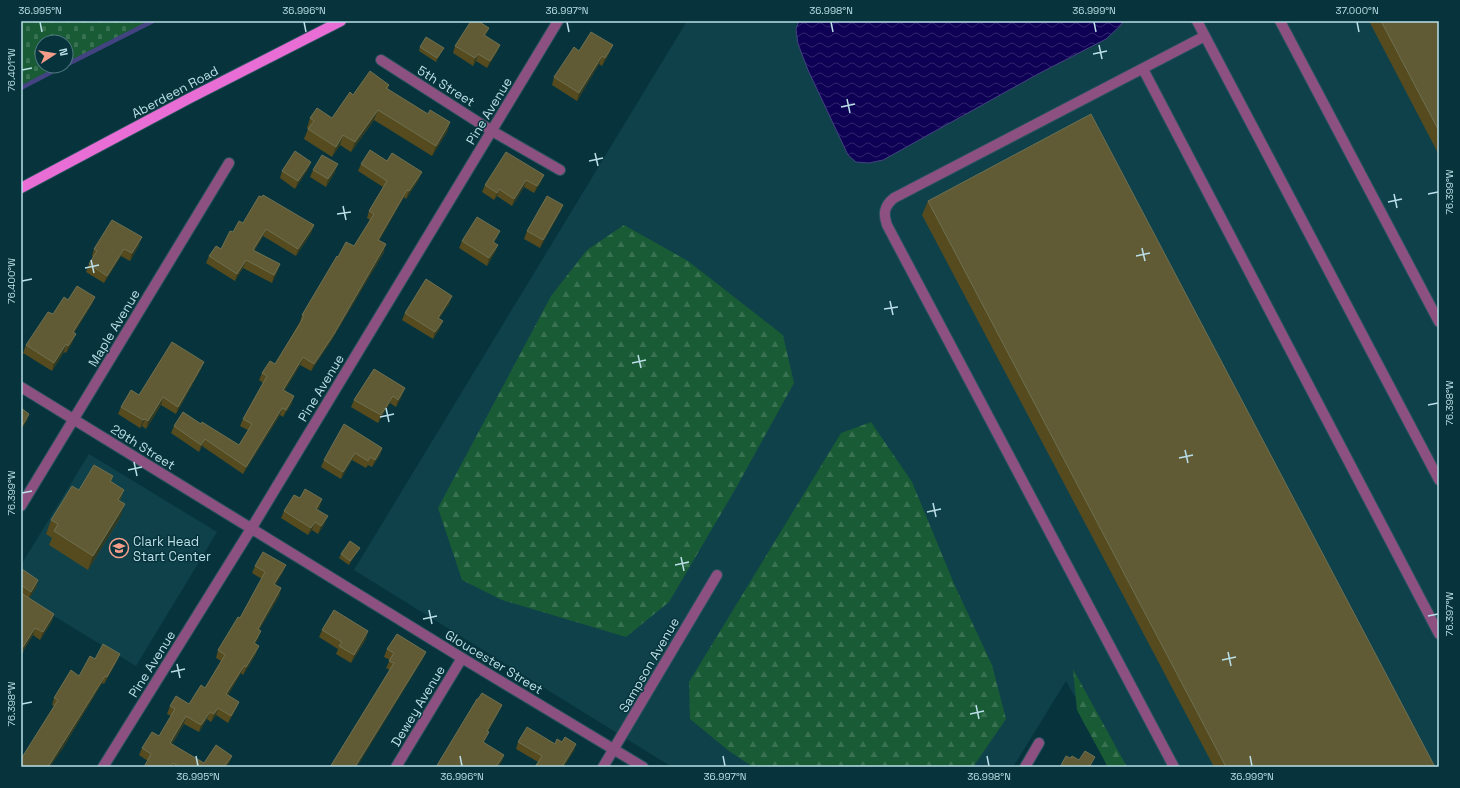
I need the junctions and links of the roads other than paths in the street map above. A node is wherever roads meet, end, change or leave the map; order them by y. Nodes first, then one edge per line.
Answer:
1 (341, 21) edge
2 (558, 21) edge
3 (1197, 21) edge
4 (1280, 21) edge
5 (1205, 36) junction
6 (381, 60) dead end
7 (1142, 69) junction
8 (492, 131) junction
9 (229, 163) dead end
10 (560, 170) dead end
11 (21, 188) edge
12 (1439, 322) edge
13 (21, 387) edge
14 (74, 420) junction
15 (1439, 480) edge
16 (21, 506) edge
17 (251, 529) junction
18 (717, 575) dead end
19 (1439, 634) edge
20 (462, 658) junction
21 (1039, 743) dead end
22 (614, 749) junction
23 (104, 767) edge
24 (396, 767) edge
25 (604, 767) edge
26 (642, 767) edge
27 (1025, 767) edge
28 (1174, 767) edge

1 - 11 main road, Aberdeen Road
2 - 8 street, Pine Avenue
3 - 5 street
4 - 12 street
5 - 7 street
5 - 15 street
6 - 8 street, 5th Street
7 - 19 street
7 - 28 street
8 - 10 street, 5th Street
8 - 17 street, Pine Avenue
9 - 14 street, Maple Avenue
13 - 14 street, 29th Street
14 - 16 street, Maple Avenue
14 - 17 street, 29th Street
17 - 20 street, Gloucester Street
17 - 23 street, Pine Avenue
18 - 22 street, Sampson Avenue
20 - 22 street, Gloucester Street
20 - 24 street, Dewey Avenue
21 - 27 street
22 - 25 street, Sampson Avenue
22 - 26 street, Gloucester Street

